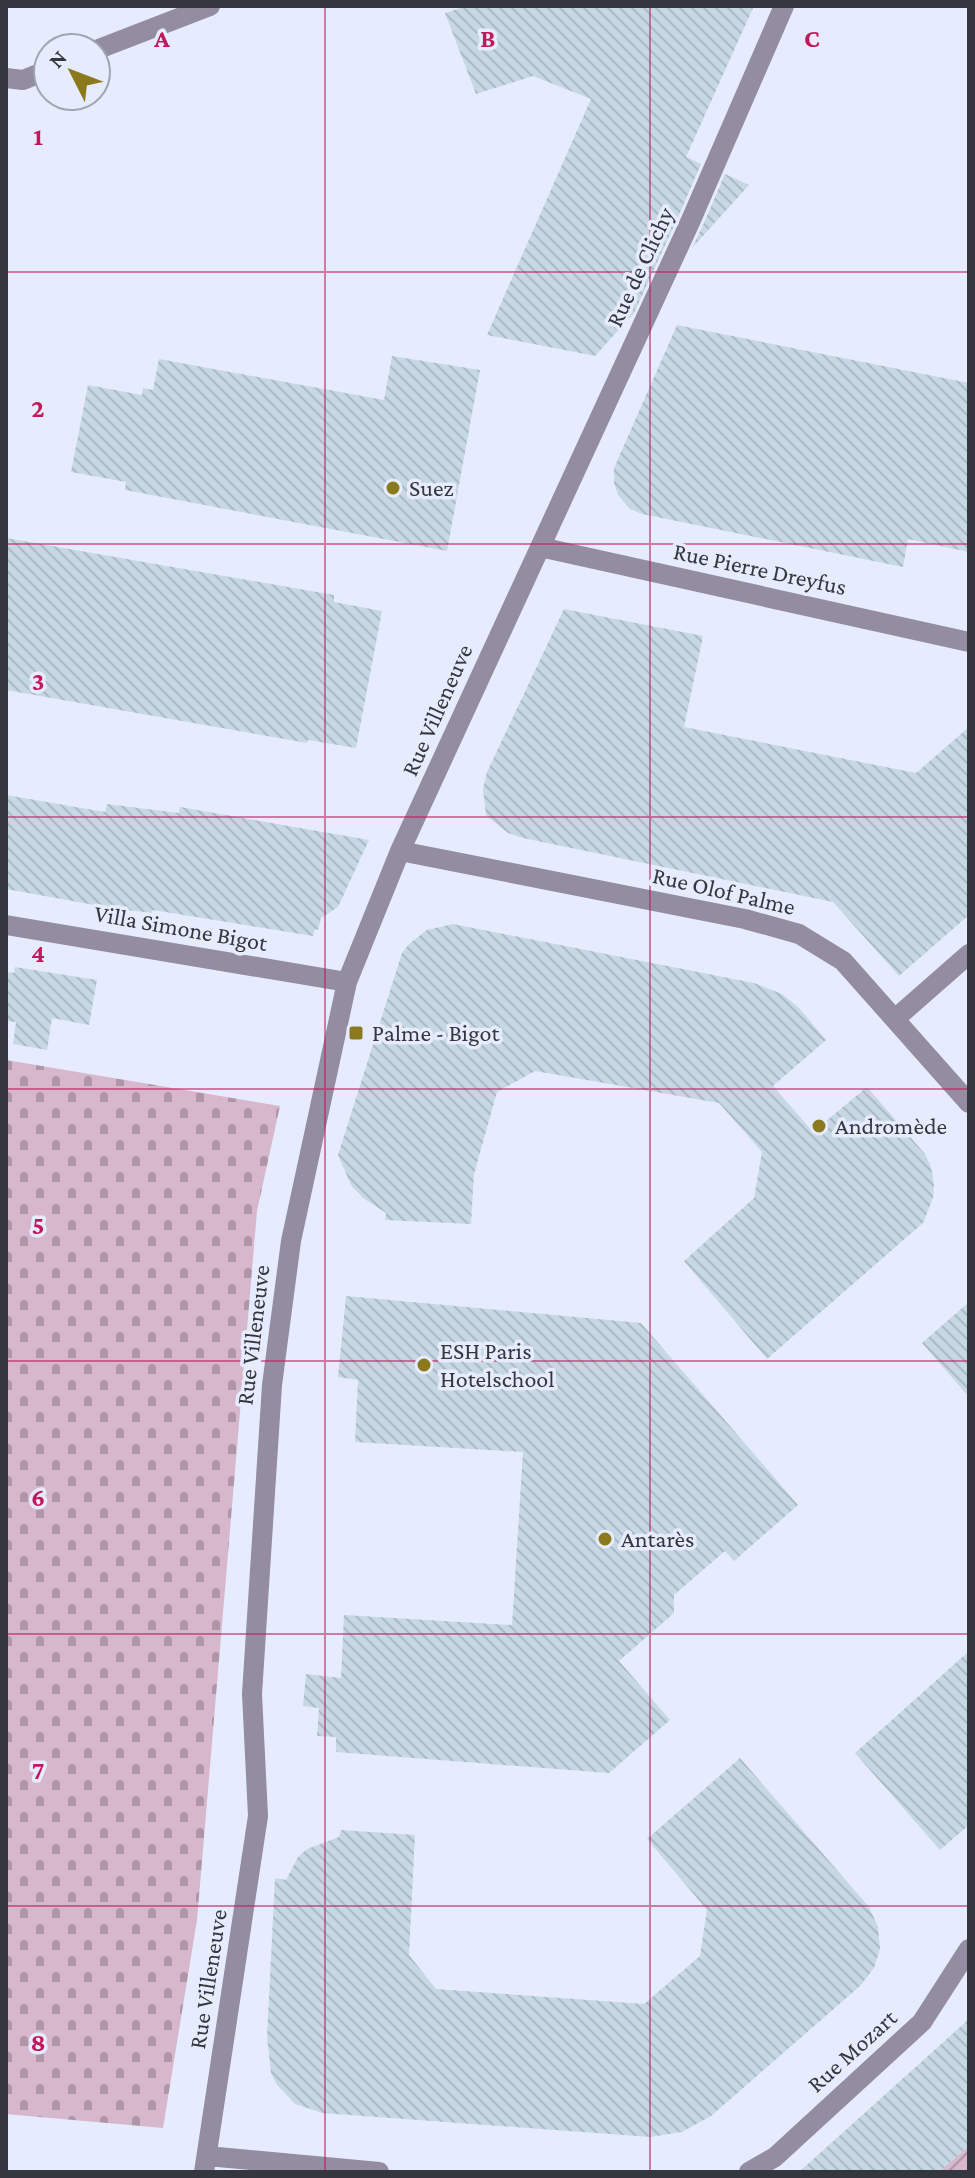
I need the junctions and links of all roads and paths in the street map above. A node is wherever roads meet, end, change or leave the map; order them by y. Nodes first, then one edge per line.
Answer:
1 (210, 6) edge
2 (784, 6) edge
3 (112, 44) edge
4 (32, 76) edge
5 (6, 78) edge
6 (540, 547) junction
7 (969, 642) edge
8 (400, 851) junction
9 (6, 925) edge
10 (969, 954) edge
11 (347, 982) junction
12 (896, 1018) junction
13 (969, 1103) edge
14 (969, 1949) edge
15 (206, 2164) edge
16 (379, 2172) edge
17 (749, 2172) edge

1 - 3 street
2 - 6 street, Rue de Clichy
4 - 5 street
6 - 7 street, Rue Pierre Dreyfus
6 - 8 street, Rue Villeneuve
8 - 11 street, Rue Villeneuve
8 - 12 street, Rue Olof Palme
9 - 11 street, Villa Simone Bigot
10 - 12 street
11 - 15 street, Rue Villeneuve
12 - 13 street, Rue Olof Palme
14 - 17 street, Rue Mozart
15 - 16 street

